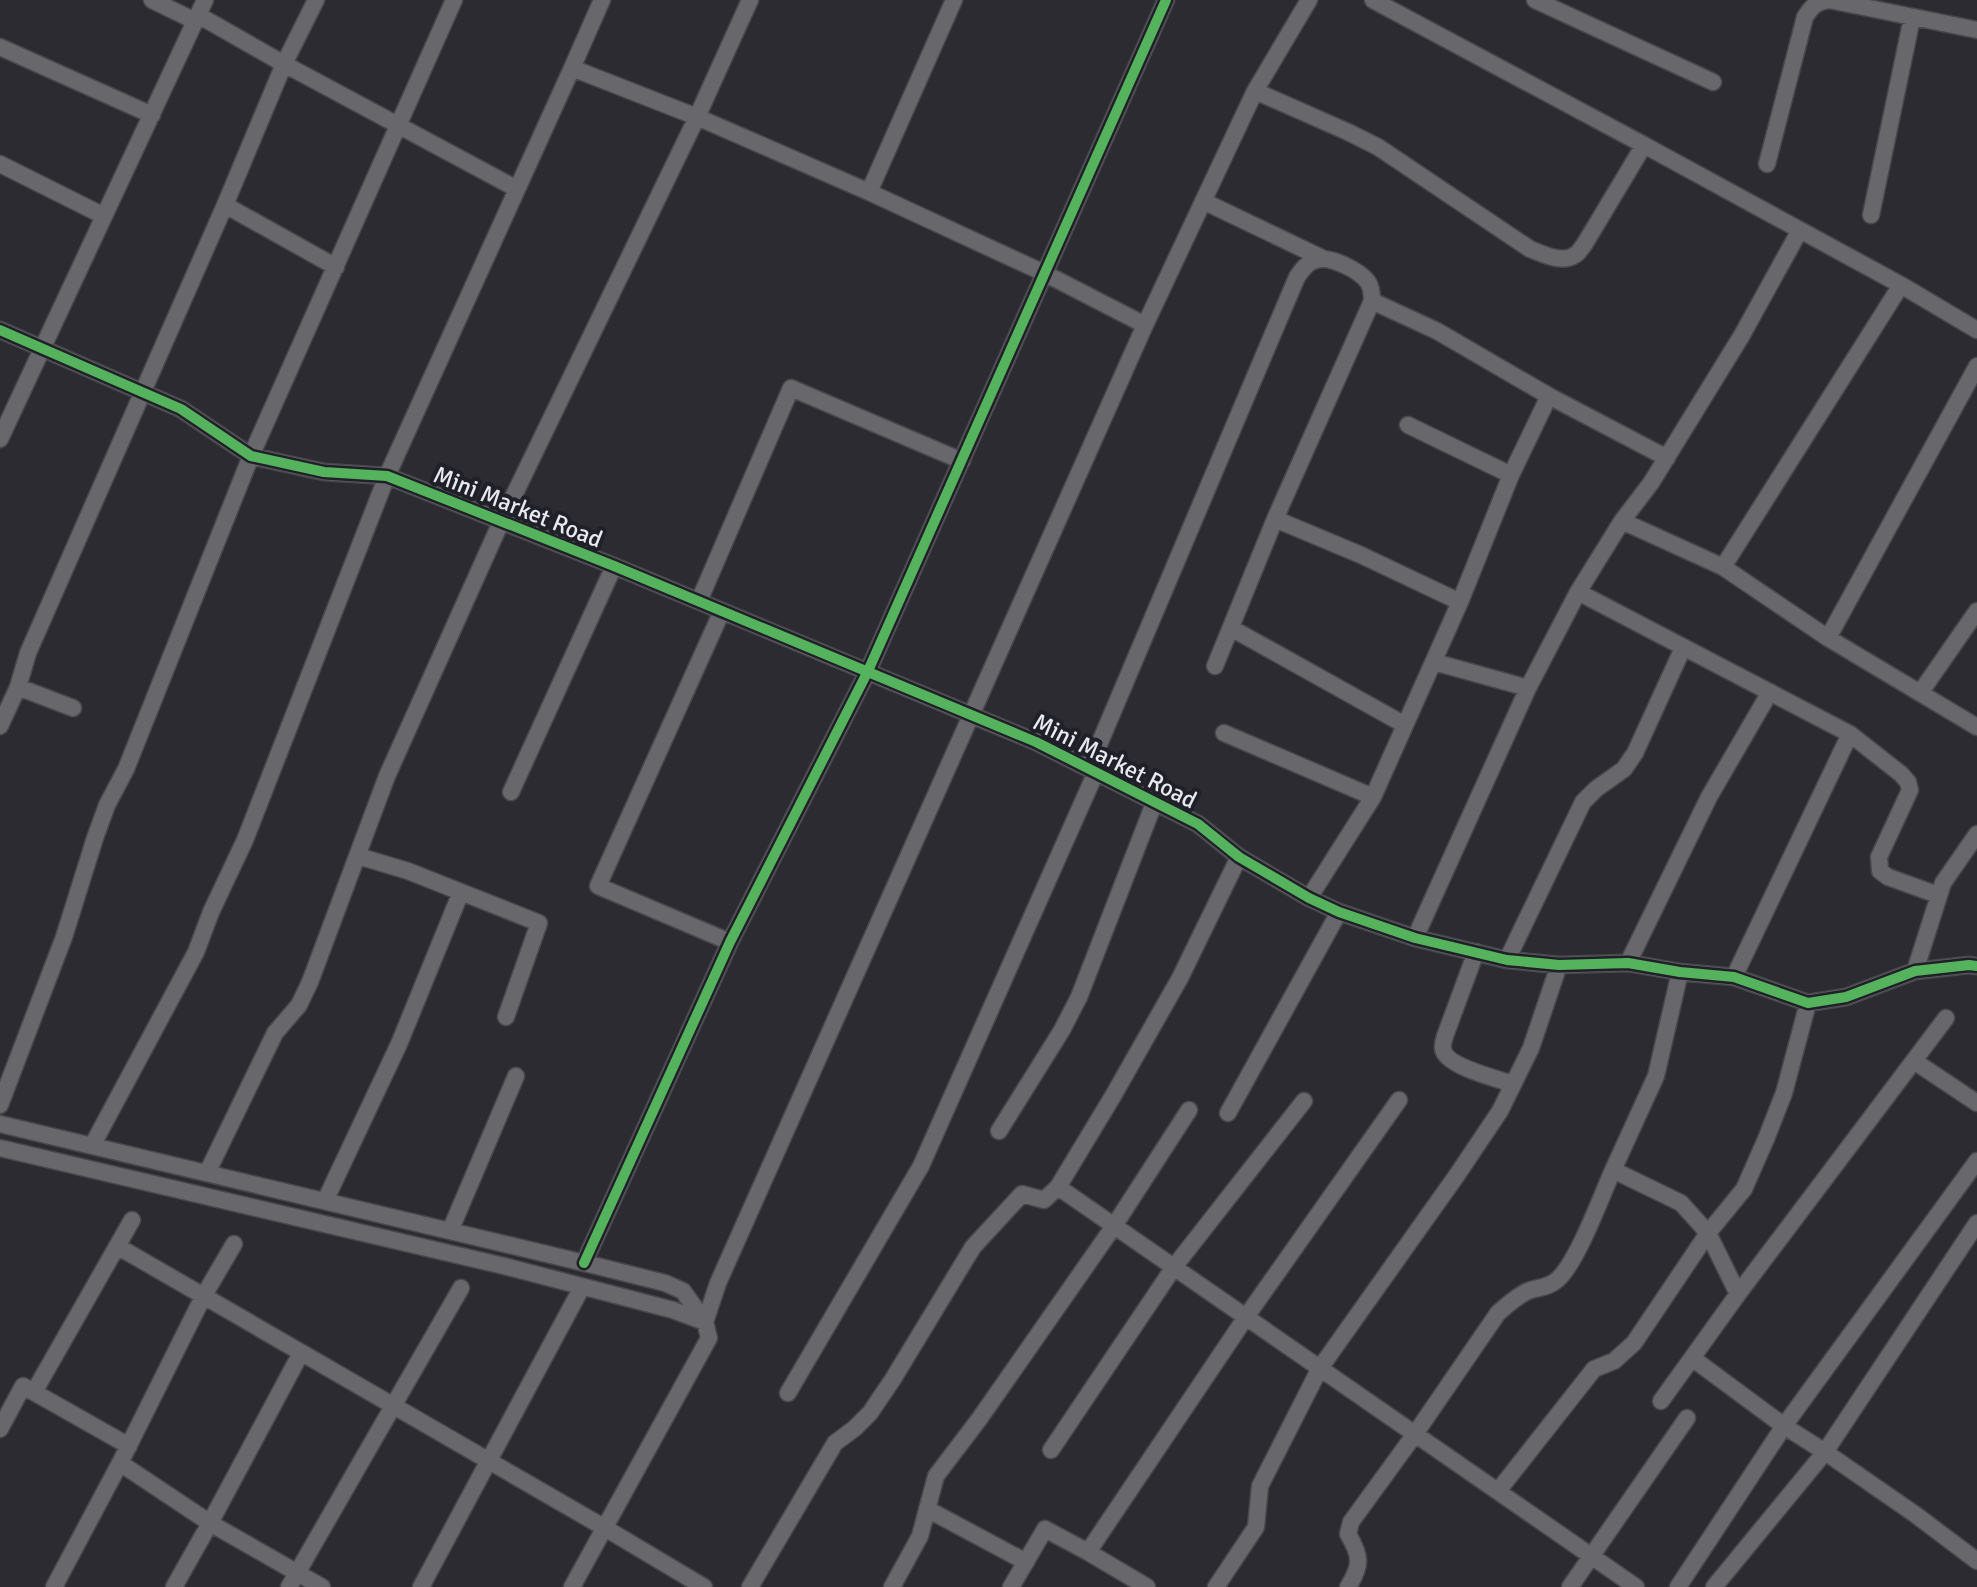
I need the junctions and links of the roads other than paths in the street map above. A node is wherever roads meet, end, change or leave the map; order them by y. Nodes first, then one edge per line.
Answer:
1 (152, 0) edge
2 (316, 0) edge
3 (454, 0) edge
4 (602, 0) edge
5 (750, 0) edge
6 (954, 0) edge
7 (1166, 0) edge
8 (1309, 0) edge
9 (1373, 0) edge
10 (1535, 0) edge
11 (199, 12) edge
12 (1912, 18) junction
13 (1977, 30) edge
14 (0, 47) edge
15 (284, 64) junction
16 (572, 68) junction
17 (1713, 82) dead end
18 (1255, 91) junction
19 (152, 115) junction
20 (697, 117) junction
21 (398, 125) junction
22 (1644, 145) junction
23 (0, 164) edge
24 (1767, 164) dead end
25 (517, 189) junction
26 (869, 192) junction
27 (1203, 201) junction
28 (225, 205) junction
29 (1871, 215) dead end
30 (104, 216) junction
31 (1800, 230) junction
32 (1322, 258) junction
33 (336, 267) junction
34 (1044, 273) junction
35 (1901, 285) junction
36 (1372, 301) junction
37 (1145, 325) junction
38 (0, 330) edge
39 (1977, 330) edge
40 (43, 348) junction
41 (1977, 366) edge
42 (142, 393) junction
43 (1549, 396) junction
44 (1408, 425) dead end
45 (0, 439) edge
46 (251, 456) junction
47 (1667, 458) junction
48 (962, 461) junction
49 (1511, 475) junction
50 (387, 476) junction
51 (1275, 519) junction
52 (1622, 521) junction
53 (501, 522) junction
54 (614, 566) junction
55 (1723, 567) junction
56 (1578, 592) junction
57 (699, 601) junction
58 (1460, 602) junction
59 (722, 611) junction
60 (1977, 611) edge
61 (1231, 628) junction
62 (1828, 638) junction
63 (1683, 648) junction
64 (1434, 662) junction
65 (1215, 666) dead end
66 (868, 671) junction
67 (18, 687) junction
68 (1528, 688) junction
69 (1770, 692) junction
70 (1920, 693) junction
71 (73, 708) dead end
72 (972, 715) junction
73 (1405, 725) junction
74 (0, 726) edge
75 (1977, 727) edge
76 (1224, 733) dead end
77 (1850, 734) junction
78 (1093, 770) junction
79 (511, 792) dead end
80 (1373, 797) junction
81 (1155, 801) junction
82 (1977, 834) edge
83 (358, 856) junction
84 (1239, 857) junction
85 (461, 892) junction
86 (1938, 895) junction
87 (1309, 898) junction
88 (1339, 912) junction
89 (1415, 938) junction
90 (730, 942) junction
91 (1476, 952) junction
92 (1507, 960) junction
93 (1628, 963) junction
94 (1559, 965) junction
95 (1977, 966) edge
96 (1915, 971) junction
97 (1680, 972) junction
98 (1734, 977) junction
99 (1808, 1003) junction
100 (506, 1017) dead end
101 (1946, 1018) dead end
102 (1914, 1061) junction
103 (516, 1076) dead end
104 (1513, 1084) junction
105 (1399, 1100) dead end
106 (1304, 1101) dead end
107 (1977, 1103) edge
108 (0, 1105) edge
109 (1189, 1110) dead end
110 (1228, 1113) dead end
111 (0, 1124) edge
112 (999, 1131) dead end
113 (92, 1146) junction
114 (0, 1148) edge
115 (1977, 1161) edge
116 (1613, 1170) junction
117 (207, 1173) junction
118 (1058, 1187) junction
119 (325, 1201) junction
120 (132, 1220) dead end
121 (1977, 1223) edge
122 (1114, 1226) junction
123 (450, 1231) junction
124 (1708, 1233) junction
125 (234, 1244) dead end
126 (117, 1246) junction
127 (584, 1263) junction
128 (1174, 1267) junction
129 (582, 1287) junction
130 (461, 1288) dead end
131 (1738, 1294) junction
132 (203, 1297) junction
133 (1246, 1317) junction
134 (705, 1322) junction
135 (301, 1353) junction
136 (1692, 1358) junction
137 (1320, 1368) junction
138 (34, 1392) junction
139 (788, 1393) dead end
140 (1661, 1401) dead end
141 (393, 1405) junction
142 (1687, 1418) dead end
143 (1784, 1426) junction
144 (0, 1429) edge
145 (1415, 1434) junction
146 (129, 1446) junction
147 (1051, 1450) dead end
148 (1825, 1452) junction
149 (489, 1461) junction
150 (120, 1463) junction
151 (1498, 1491) junction
152 (927, 1509) junction
153 (210, 1523) junction
154 (605, 1528) junction
155 (1088, 1552) junction
156 (1593, 1557) junction
157 (1977, 1561) edge
158 (1026, 1562) junction
159 (293, 1580) edge
160 (1141, 1586) edge
161 (54, 1587) edge
162 (174, 1587) edge
163 (322, 1587) edge
164 (421, 1587) edge
165 (572, 1587) edge
166 (704, 1587) edge
167 (750, 1587) edge
168 (892, 1587) edge
169 (1011, 1587) edge
170 (1216, 1587) edge
171 (1348, 1587) edge
172 (1570, 1587) edge
173 (1636, 1587) edge
174 (1678, 1587) edge
175 (1714, 1587) edge

1 - 11 street
2 - 15 street
3 - 21 street
4 - 16 street
5 - 20 street
6 - 26 street
7 - 34 street
8 - 18 street
9 - 22 street
10 - 17 street
11 - 15 street
11 - 19 street
12 - 13 street
12 - 24 street
12 - 29 street
14 - 19 street
15 - 21 street
15 - 28 street
16 - 20 street
16 - 25 street
18 - 22 street
18 - 27 street
19 - 30 street
20 - 26 street
20 - 53 street
21 - 25 street
21 - 33 street
22 - 31 street
23 - 30 street
25 - 50 street
26 - 34 street
27 - 32 street
27 - 37 street
28 - 33 street
28 - 42 street
30 - 40 street
31 - 35 street
31 - 47 street
32 - 36 street
32 - 78 street
33 - 46 street
34 - 37 street
34 - 48 street
35 - 39 street
35 - 55 street
36 - 43 street
36 - 51 street
37 - 72 street
38 - 40 street
40 - 42 street
40 - 45 street
41 - 62 street
42 - 46 street
42 - 67 street
43 - 47 street
43 - 49 street
44 - 49 street
46 - 50 street, Mini Market Road
46 - 108 street
47 - 52 street
48 - 57 street
48 - 66 street
49 - 58 street
50 - 53 street, Mini Market Road
50 - 113 street
51 - 58 street
51 - 61 street
52 - 55 street
52 - 56 street
53 - 54 street, Mini Market Road
53 - 83 street
54 - 57 street, Mini Market Road
54 - 79 street
55 - 62 street
56 - 63 street
56 - 68 street
57 - 59 street, Mini Market Road
58 - 64 street
59 - 66 street, Mini Market Road
59 - 90 street
60 - 70 street
61 - 65 street
61 - 73 street
62 - 70 street
63 - 69 street
63 - 92 street
64 - 68 street
64 - 73 street
66 - 72 street, Mini Market Road
66 - 90 street
67 - 71 street
67 - 74 street
68 - 89 street
69 - 77 street
69 - 93 street
70 - 75 street
72 - 78 street, Mini Market Road
72 - 134 street
73 - 80 street
76 - 80 street
77 - 86 street
77 - 98 street
78 - 81 street, Mini Market Road
78 - 139 street
80 - 87 street
81 - 84 street, Mini Market Road
81 - 112 street
82 - 86 street
83 - 85 street
83 - 117 street
84 - 87 street, Mini Market Road
84 - 118 street
85 - 100 street
85 - 119 street
86 - 96 street
87 - 88 street, Mini Market Road
88 - 89 street, Mini Market Road
88 - 110 street
89 - 91 street, Mini Market Road
90 - 127 street
91 - 92 street, Mini Market Road
91 - 104 street
92 - 94 street, Mini Market Road
93 - 94 street, Mini Market Road
93 - 97 street, Mini Market Road
94 - 104 street
95 - 96 street, Mini Market Road
96 - 99 street, Mini Market Road
97 - 98 street, Mini Market Road
97 - 116 street
98 - 99 street, Mini Market Road
99 - 124 street
101 - 102 street
102 - 107 street
102 - 131 street
103 - 123 street
104 - 137 street
105 - 133 street
106 - 128 street
109 - 122 street
111 - 113 street
113 - 117 street
114 - 129 street
115 - 143 street
116 - 124 street
116 - 145 street
117 - 119 street
118 - 122 street
118 - 167 street
119 - 123 street
120 - 126 street
121 - 148 street
122 - 128 street
122 - 152 street
123 - 127 street
124 - 131 street
124 - 151 street
125 - 132 street
126 - 132 street
126 - 138 street
127 - 134 street
128 - 133 street
128 - 147 street
129 - 134 street
129 - 149 street
130 - 141 street
131 - 136 street
132 - 135 street
132 - 146 street
133 - 137 street
133 - 155 street
134 - 154 street
135 - 141 street
135 - 153 street
136 - 140 street
136 - 143 street
137 - 145 street
137 - 170 street
138 - 144 street
138 - 146 street
141 - 149 street
141 - 159 street
142 - 156 street
143 - 148 street
143 - 174 street
145 - 151 street
145 - 171 street
146 - 150 street
148 - 157 street
148 - 175 street
149 - 154 street
149 - 164 street
150 - 153 street
150 - 161 street
151 - 156 street
152 - 158 street
152 - 168 street
153 - 159 street
153 - 162 street
154 - 165 street
154 - 166 street
155 - 158 street
155 - 160 street
156 - 172 street
156 - 173 street
158 - 169 street
159 - 163 street

